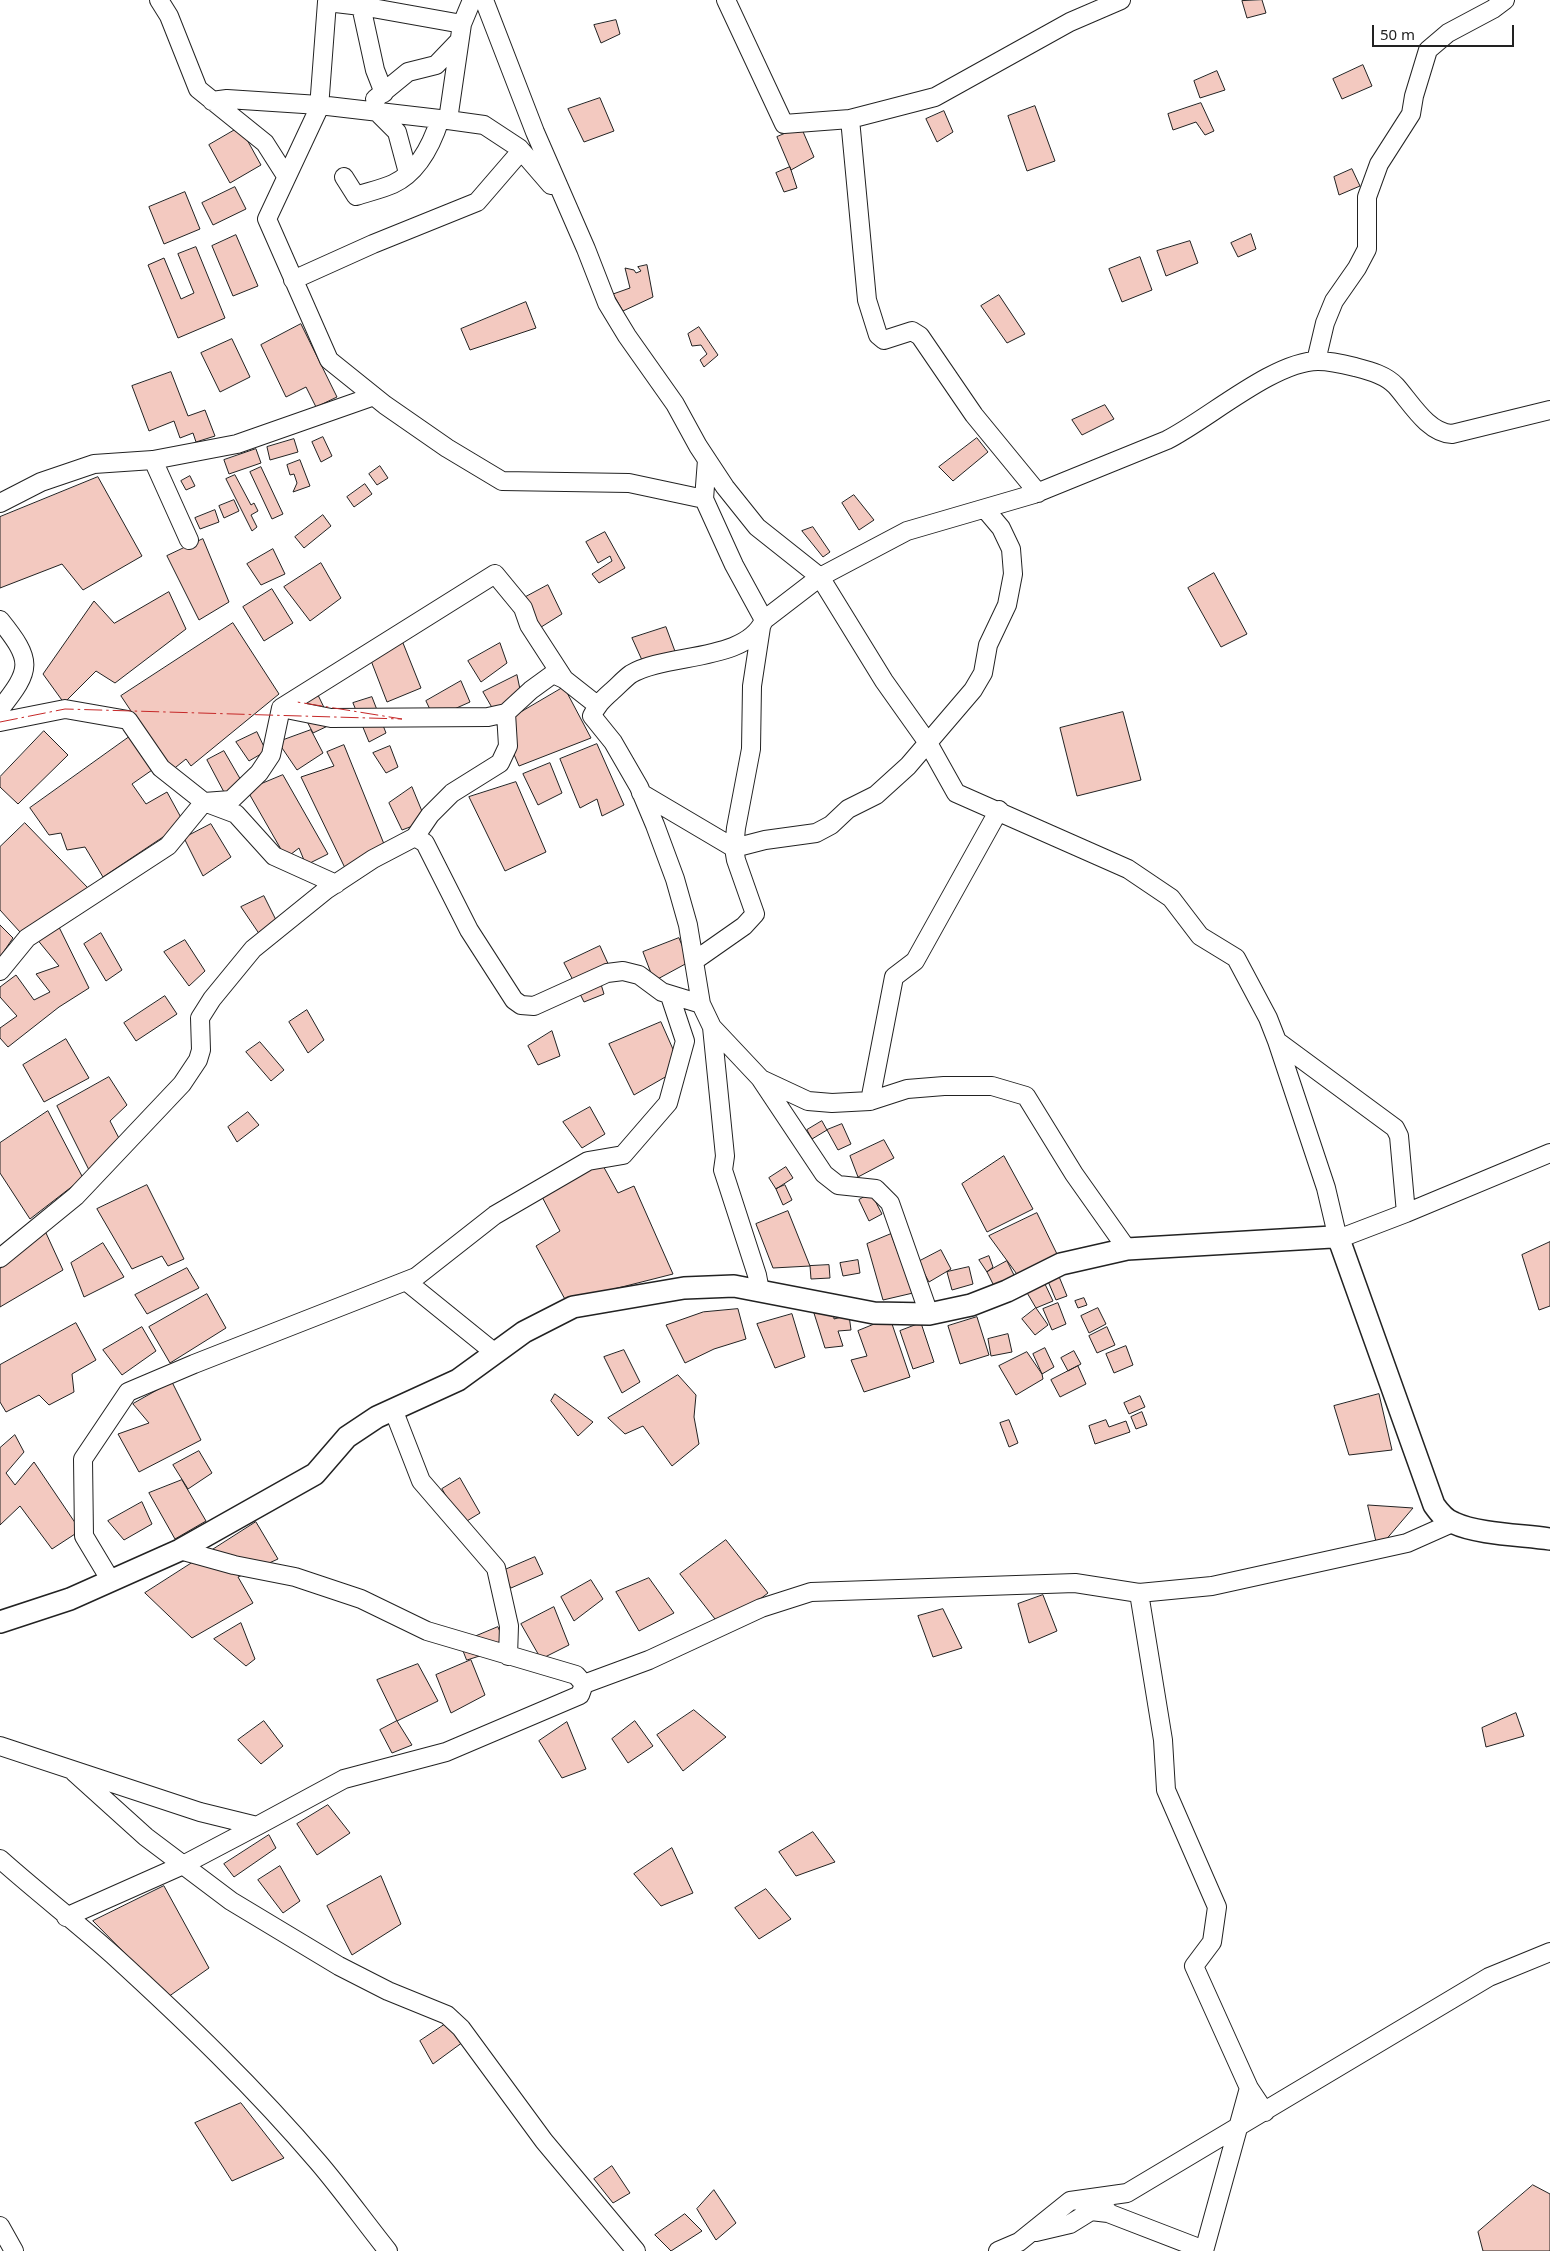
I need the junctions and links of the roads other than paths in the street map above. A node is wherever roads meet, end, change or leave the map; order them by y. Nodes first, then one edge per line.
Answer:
1 (159, 0) edge
2 (472, 0) edge
3 (484, 0) edge
4 (726, 0) edge
5 (1121, 0) edge
6 (1505, 0) edge
7 (326, 1) edge
8 (360, 3) edge
9 (460, 33) junction
10 (384, 93) junction
11 (212, 101) junction
12 (318, 105) junction
13 (360, 110) junction
14 (378, 112) junction
15 (850, 119) junction
16 (444, 120) junction
17 (521, 151) junction
18 (408, 173) junction
19 (286, 176) junction
20 (344, 177) dead end
21 (562, 199) junction
22 (293, 280) junction
23 (1316, 361) junction
24 (374, 396) junction
25 (1550, 410) edge
26 (153, 460) junction
27 (707, 460) junction
28 (1038, 493) junction
29 (704, 499) junction
30 (0, 503) edge
31 (985, 508) junction
32 (189, 540) dead end
33 (820, 577) junction
34 (0, 620) edge
35 (763, 623) junction
36 (564, 679) junction
37 (596, 705) junction
38 (281, 708) junction
39 (0, 709) edge
40 (506, 713) junction
41 (0, 722) edge
42 (928, 743) junction
43 (641, 794) junction
44 (204, 802) junction
45 (998, 810) junction
46 (415, 837) junction
47 (734, 848) junction
48 (336, 884) junction
49 (694, 961) junction
50 (0, 971) edge
51 (670, 996) junction
52 (701, 1004) junction
53 (712, 1027) junction
54 (1278, 1041) junction
55 (760, 1078) junction
56 (870, 1101) junction
57 (1550, 1154) edge
58 (1406, 1214) junction
59 (1338, 1239) junction
60 (1127, 1249) junction
61 (0, 1258) edge
62 (406, 1281) junction
63 (760, 1292) junction
64 (929, 1314) junction
65 (495, 1353) junction
66 (393, 1409) junction
67 (1452, 1523) junction
68 (1550, 1539) edge
69 (180, 1550) junction
70 (111, 1580) junction
71 (1139, 1593) junction
72 (0, 1622) edge
73 (508, 1656) junction
74 (584, 1684) junction
75 (0, 1746) edge
76 (74, 1772) junction
77 (257, 1826) junction
78 (0, 1859) edge
79 (183, 1865) junction
80 (66, 1917) junction
81 (1550, 1952) edge
82 (1249, 2088) junction
83 (1265, 2112) junction
84 (1238, 2128) junction
85 (1101, 2197) junction
86 (1108, 2213) junction
87 (0, 2226) edge
88 (1030, 2233) junction
89 (1204, 2250) edge
90 (14, 2251) edge
91 (388, 2251) edge
92 (636, 2251) edge
93 (998, 2251) edge

1 - 11 street
2 - 9 street
3 - 21 street
4 - 15 street
5 - 15 street
6 - 23 street
7 - 8 street
7 - 12 street
8 - 9 street
8 - 10 street
9 - 10 street
9 - 16 street
10 - 13 street
11 - 12 street
11 - 19 street
12 - 13 street
12 - 19 street
13 - 14 street
14 - 16 street
14 - 18 street
15 - 28 street
16 - 17 street
16 - 18 street
17 - 21 street
17 - 22 street
18 - 20 street
19 - 22 street
21 - 27 street
22 - 24 street
23 - 25 street
23 - 28 street
24 - 26 street
24 - 29 street
26 - 30 street
26 - 32 street
27 - 29 street
27 - 33 street
28 - 31 street
29 - 35 street
31 - 33 street
31 - 42 street
33 - 35 street
33 - 42 street
34 - 39 street
35 - 37 street
35 - 47 street
36 - 37 street
36 - 38 street
36 - 40 street
37 - 43 street
38 - 40 street
38 - 44 street
40 - 46 street
41 - 44 street
42 - 45 street
42 - 47 street
43 - 47 street
43 - 49 street
44 - 48 street
44 - 50 street
45 - 54 street
45 - 56 street
46 - 48 street
46 - 51 street
47 - 49 street
48 - 61 street
49 - 52 street
51 - 52 street
51 - 62 street
52 - 53 street
53 - 55 street
53 - 63 street
54 - 58 street
54 - 59 street
55 - 56 street
55 - 64 street
56 - 60 street
57 - 58 street
58 - 59 street
59 - 60 street
59 - 67 street
60 - 64 street
62 - 65 street
62 - 70 street
63 - 64 street
63 - 65 street
65 - 66 street
66 - 69 street
66 - 73 street
67 - 68 street
67 - 71 street
69 - 70 street
69 - 73 street
70 - 72 street
71 - 74 street
71 - 82 street
73 - 74 street
74 - 77 street
75 - 76 street
76 - 77 street
76 - 79 street
77 - 79 street
78 - 80 street
79 - 80 street
79 - 92 street
80 - 91 street
81 - 83 street
82 - 83 street
82 - 84 street
83 - 84 street
84 - 85 street
84 - 89 street
85 - 86 street
85 - 88 street
86 - 88 street
86 - 89 street
87 - 90 street
88 - 93 street

